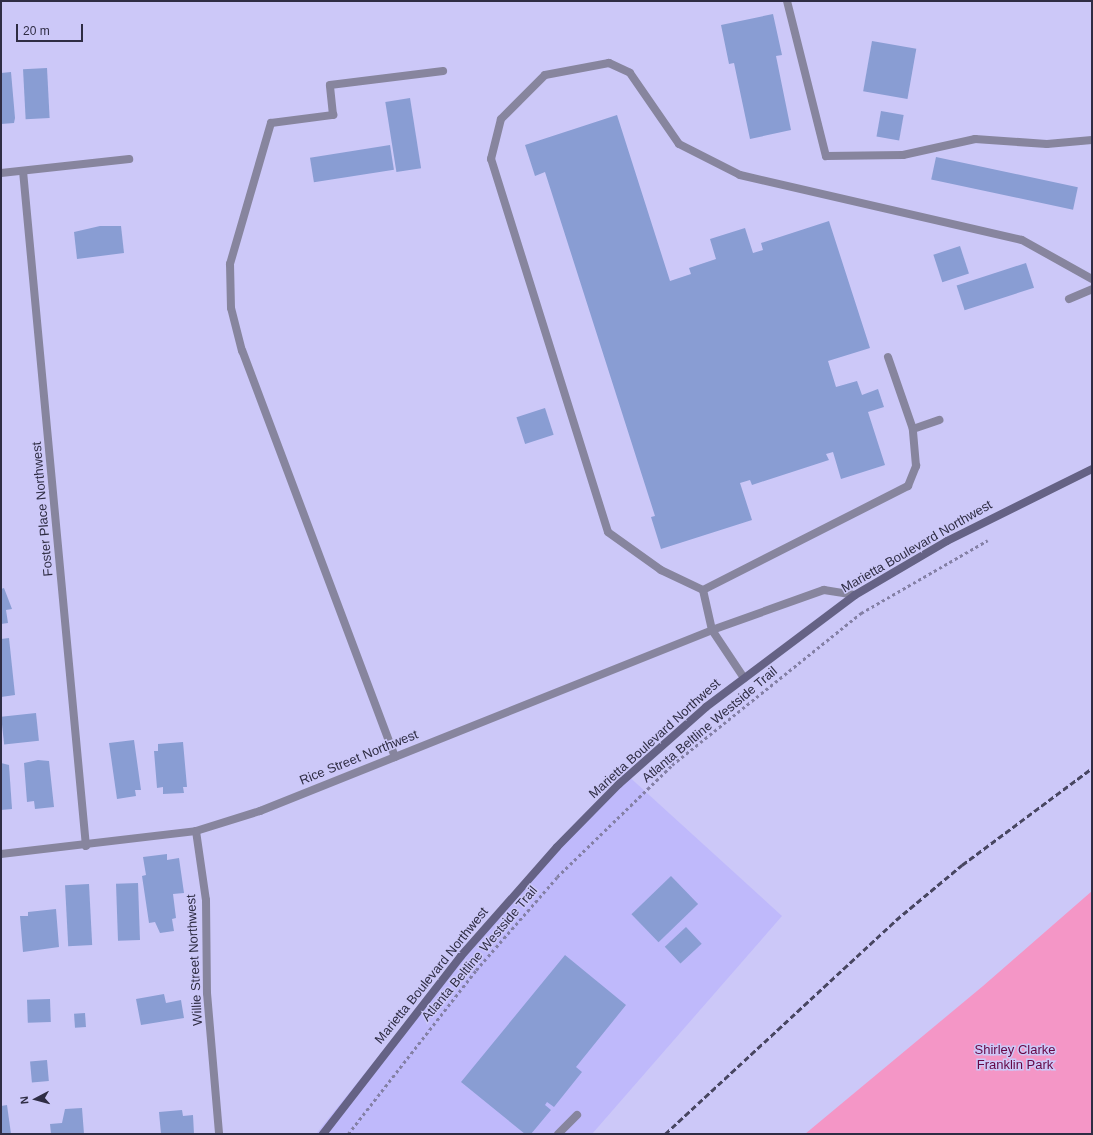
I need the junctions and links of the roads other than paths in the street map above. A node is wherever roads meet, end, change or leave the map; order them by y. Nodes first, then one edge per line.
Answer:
1 (787, 1) edge
2 (443, 71) dead end
3 (1092, 140) edge
4 (129, 159) dead end
5 (23, 171) junction
6 (1, 173) edge
7 (1092, 279) edge
8 (1092, 289) edge
9 (1069, 299) dead end
10 (888, 357) dead end
11 (939, 420) dead end
12 (913, 429) junction
13 (1092, 468) edge
14 (703, 590) junction
15 (855, 595) junction
16 (712, 630) junction
17 (744, 678) junction
18 (395, 757) junction
19 (196, 831) junction
20 (86, 846) junction
21 (1, 854) edge
22 (577, 1115) dead end
23 (219, 1134) edge
24 (323, 1134) edge
25 (558, 1134) edge

1 - 3 street
2 - 18 street
4 - 5 street
5 - 6 street
5 - 20 street, Foster Place Northwest
7 - 14 street
8 - 9 street
10 - 12 street
11 - 12 street
12 - 14 street
13 - 15 main road, Marietta Boulevard Northwest
14 - 16 street
15 - 16 street, Rice Street Northwest
15 - 17 main road, Marietta Boulevard Northwest
16 - 17 street
16 - 18 street, Rice Street Northwest
17 - 24 main road, Marietta Boulevard Northwest
18 - 19 street, Rice Street Northwest
19 - 20 street, Rice Street Northwest
19 - 23 street, Willie Street Northwest
20 - 21 street, Rice Street Northwest
22 - 25 street

